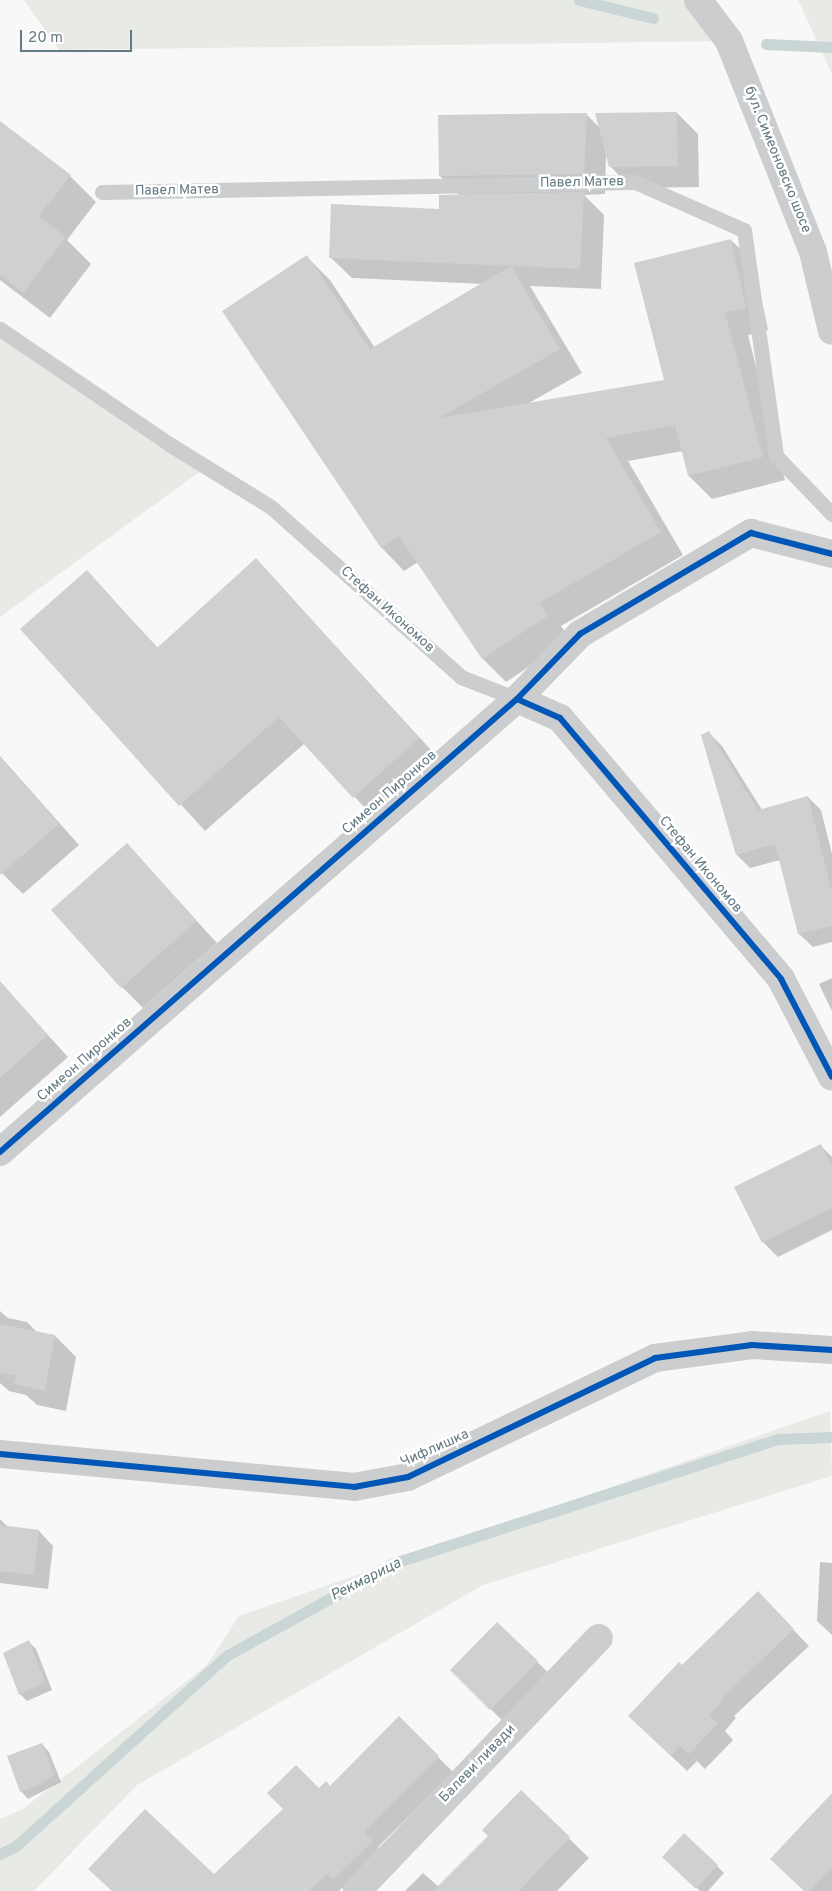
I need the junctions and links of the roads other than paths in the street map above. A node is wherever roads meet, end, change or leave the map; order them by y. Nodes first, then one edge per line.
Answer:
1 (698, 0) edge
2 (102, 192) dead end
3 (0, 329) edge
4 (832, 331) edge
5 (832, 514) edge
6 (832, 554) edge
7 (517, 700) junction
8 (832, 1077) edge
9 (0, 1152) edge
10 (832, 1350) edge
11 (0, 1454) edge
12 (599, 1638) dead end
13 (357, 1891) edge

1 - 4 street, бул. Симеоновско шосе
2 - 5 lane, Павел Матев
3 - 7 lane, Стефан Икономов
6 - 7 street, Симеон Пиронков
7 - 8 street, Стефан Икономов
7 - 9 street, Симеон Пиронков
10 - 11 street, Чифлишка
12 - 13 street, Балеви ливади

